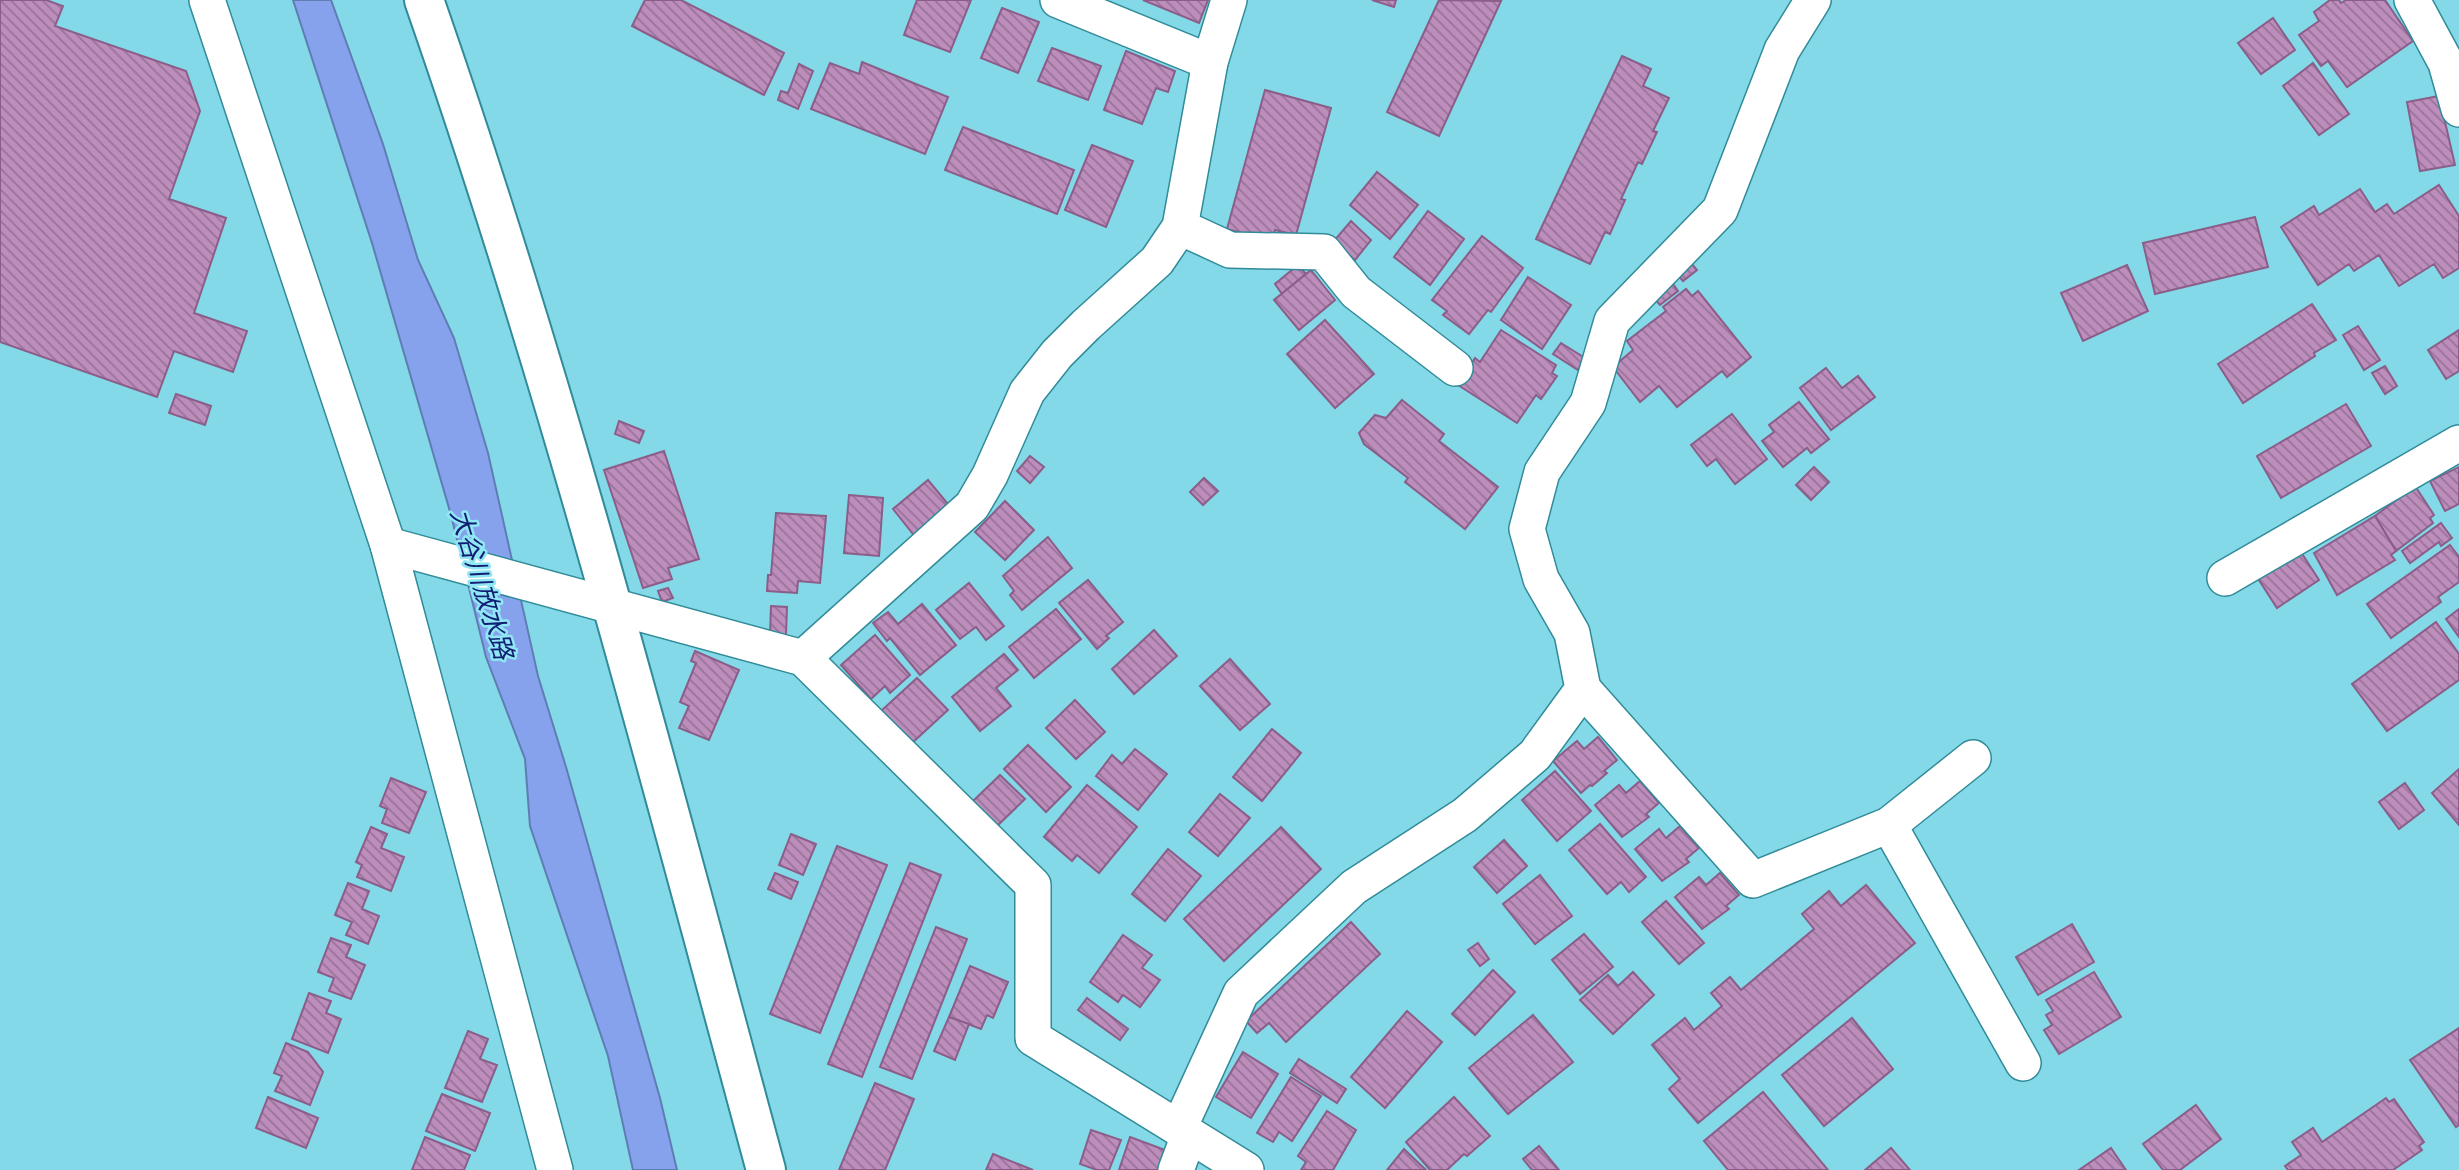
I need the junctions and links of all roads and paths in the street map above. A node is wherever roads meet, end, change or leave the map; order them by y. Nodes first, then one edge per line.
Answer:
1 (207, 0) edge
2 (424, 0) edge
3 (1058, 0) edge
4 (1228, 0) edge
5 (1813, 0) edge
6 (2412, 0) edge
7 (1210, 62) junction
8 (2459, 109) edge
9 (1180, 228) junction
10 (1455, 368) dead end
11 (2459, 443) edge
12 (388, 545) junction
13 (2225, 578) dead end
14 (614, 607) junction
15 (803, 658) junction
16 (1583, 689) junction
17 (1973, 758) dead end
18 (1889, 825) junction
19 (2023, 1063) dead end
20 (1184, 1131) junction
21 (555, 1170) edge
22 (766, 1170) edge
23 (1176, 1170) edge
24 (1246, 1170) edge

1 - 12 street
2 - 14 street
3 - 7 street
4 - 7 street
5 - 16 street
6 - 8 street
7 - 9 street
9 - 10 street
9 - 15 street
11 - 13 street
12 - 14 street
12 - 21 street
14 - 15 street
14 - 22 street
15 - 20 street
16 - 18 street
16 - 20 street
17 - 18 street
18 - 19 street
20 - 23 street
20 - 24 street

